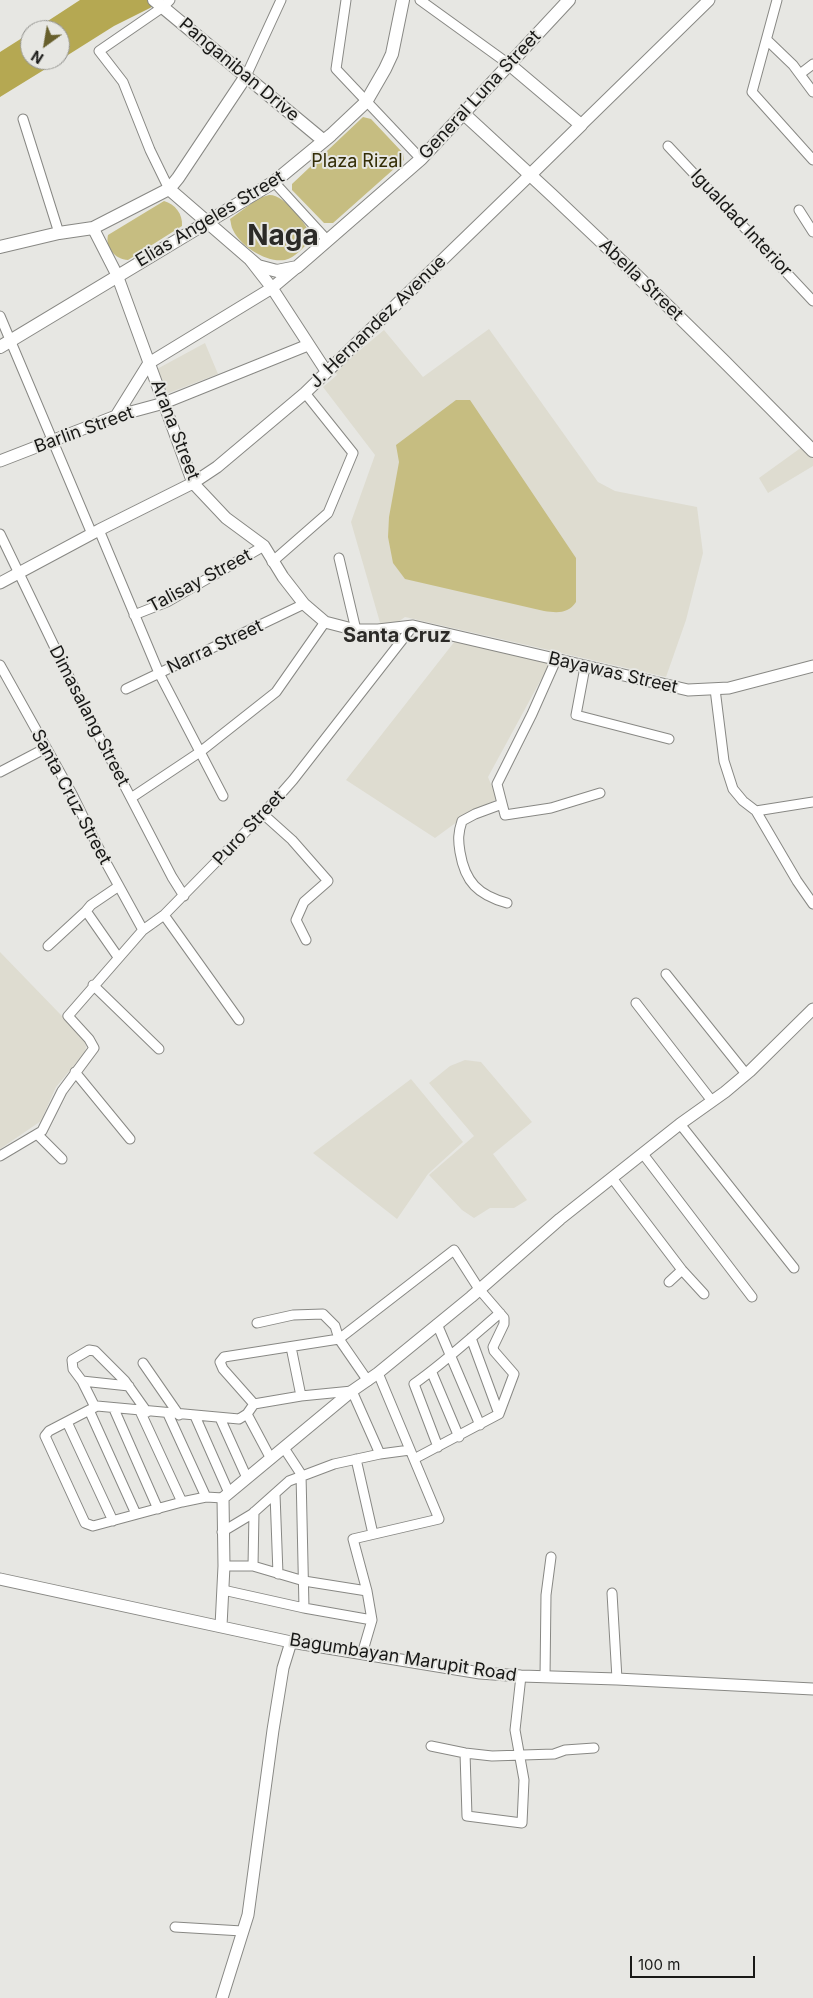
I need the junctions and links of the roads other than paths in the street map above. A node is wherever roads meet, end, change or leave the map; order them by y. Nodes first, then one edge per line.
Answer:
1 (281, 0) edge
2 (346, 0) edge
3 (403, 0) edge
4 (420, 0) edge
5 (569, 0) edge
6 (709, 0) edge
7 (778, 0) edge
8 (162, 3) edge
9 (767, 40) junction
10 (813, 64) edge
11 (510, 65) junction
12 (800, 74) junction
13 (246, 76) junction
14 (813, 92) edge
15 (366, 102) junction
16 (464, 114) junction
17 (23, 119) dead end
18 (581, 125) junction
19 (324, 140) junction
20 (668, 146) dead end
21 (421, 159) junction
22 (813, 160) edge
23 (531, 174) junction
24 (274, 182) junction
25 (169, 189) junction
26 (799, 210) dead end
27 (207, 221) junction
28 (93, 228) junction
29 (813, 232) edge
30 (59, 233) junction
31 (327, 240) junction
32 (0, 246) edge
33 (249, 259) junction
34 (297, 267) junction
35 (117, 275) junction
36 (272, 288) junction
37 (813, 301) edge
38 (0, 316) edge
39 (5, 344) edge
40 (308, 346) junction
41 (149, 363) junction
42 (326, 371) junction
43 (304, 393) junction
44 (164, 403) junction
45 (116, 416) junction
46 (53, 440) junction
47 (813, 451) edge
48 (0, 461) edge
49 (193, 483) junction
50 (95, 532) junction
51 (0, 534) edge
52 (264, 546) junction
53 (340, 558) dead end
54 (272, 562) junction
55 (18, 573) junction
56 (0, 583) edge
57 (304, 604) junction
58 (134, 615) junction
59 (325, 622) junction
60 (413, 626) junction
61 (356, 630) junction
62 (556, 660) junction
63 (0, 665) edge
64 (585, 666) junction
65 (813, 666) edge
66 (159, 673) junction
67 (126, 689) dead end
68 (715, 689) junction
69 (669, 739) dead end
70 (46, 748) junction
71 (200, 752) junction
72 (0, 772) edge
73 (600, 793) dead end
74 (223, 796) dead end
75 (130, 798) junction
76 (813, 802) edge
77 (502, 804) junction
78 (756, 811) junction
79 (263, 814) junction
80 (119, 886) junction
81 (184, 896) junction
82 (507, 902) dead end
83 (813, 904) edge
84 (86, 911) junction
85 (164, 916) junction
86 (143, 930) junction
87 (306, 940) dead end
88 (48, 946) dead end
89 (118, 957) junction
90 (666, 974) dead end
91 (94, 986) junction
92 (636, 1003) dead end
93 (813, 1009) edge
94 (239, 1020) dead end
95 (159, 1049) dead end
96 (76, 1072) junction
97 (746, 1074) junction
98 (712, 1101) junction
99 (680, 1124) junction
100 (37, 1134) junction
101 (130, 1139) dead end
102 (643, 1154) junction
103 (0, 1156) edge
104 (62, 1159) dead end
105 (612, 1178) junction
106 (794, 1268) dead end
107 (682, 1270) junction
108 (668, 1282) dead end
109 (479, 1289) junction
110 (704, 1294) dead end
111 (752, 1296) dead end
112 (500, 1314) junction
113 (257, 1323) dead end
114 (437, 1324) junction
115 (470, 1338) junction
116 (339, 1339) junction
117 (291, 1347) junction
118 (450, 1354) junction
119 (143, 1363) dead end
120 (378, 1373) junction
121 (432, 1373) junction
122 (82, 1381) junction
123 (368, 1381) junction
124 (129, 1386) junction
125 (352, 1391) junction
126 (300, 1396) junction
127 (254, 1404) junction
128 (92, 1409) junction
129 (114, 1409) junction
130 (144, 1412) junction
131 (168, 1414) junction
132 (247, 1414) junction
133 (499, 1414) junction
134 (180, 1415) junction
135 (194, 1416) junction
136 (220, 1418) junction
137 (67, 1422) junction
138 (480, 1425) junction
139 (459, 1437) junction
140 (438, 1447) junction
141 (284, 1448) junction
142 (380, 1454) junction
143 (412, 1454) junction
144 (270, 1459) junction
145 (356, 1459) junction
146 (301, 1476) junction
147 (247, 1478) junction
148 (275, 1494) junction
149 (226, 1495) junction
150 (206, 1497) junction
151 (182, 1502) junction
152 (158, 1509) junction
153 (254, 1512) junction
154 (136, 1514) junction
155 (113, 1520) junction
156 (222, 1532) junction
157 (373, 1534) junction
158 (550, 1557) dead end
159 (224, 1566) junction
160 (253, 1566) junction
161 (278, 1574) junction
162 (0, 1579) edge
163 (304, 1581) junction
164 (222, 1590) junction
165 (367, 1591) junction
166 (612, 1593) dead end
167 (304, 1608) junction
168 (372, 1620) junction
169 (221, 1626) junction
170 (291, 1642) junction
171 (362, 1654) junction
172 (520, 1676) junction
173 (545, 1676) junction
174 (617, 1679) junction
175 (813, 1688) edge
176 (431, 1746) dead end
177 (594, 1748) dead end
178 (465, 1753) junction
179 (519, 1756) junction
180 (175, 1927) dead end
181 (242, 1932) junction
182 (222, 1998) edge

1 - 13 street
2 - 15 street
3 - 15 main road, Elias Angeles Street
4 - 11 street
5 - 11 main road, General Luna Street
6 - 18 street, J. Hernandez Avenue
7 - 9 street
8 - 13 main road, Panganiban Drive
8 - 25 street
9 - 12 street
9 - 22 street
10 - 12 street
11 - 16 main road, General Luna Street
11 - 18 main road
12 - 14 street
13 - 19 main road, Panganiban Drive
13 - 25 main road
15 - 19 main road, Elias Angeles Street
15 - 21 street
16 - 21 main road, General Luna Street
16 - 23 main road, Abella Street
17 - 30 street
18 - 23 main road, J. Hernandez Avenue
19 - 24 main road, Elias Angeles Street
20 - 37 street, Igualdad Interior
21 - 31 main road, General Luna Street
23 - 42 street, J. Hernandez Avenue
23 - 47 main road, Abella Street
24 - 27 main road, Elias Angeles Street
24 - 31 street
25 - 27 main road
25 - 28 main road
26 - 29 street
27 - 33 main road
27 - 35 main road, Elias Angeles Street
28 - 30 main road
28 - 35 street, Arana Street
30 - 32 main road
31 - 34 main road, General Luna Street
33 - 34 main road
33 - 36 street
34 - 36 street, General Luna Street
35 - 39 main road, Elias Angeles Street
35 - 41 street, Arana Street
36 - 40 street
36 - 41 street, General Luna Street
38 - 39 street
39 - 46 street
40 - 42 street
40 - 44 street, Barlin Street
41 - 44 street, Arana Street
41 - 45 street, General Luna Street
42 - 43 street, J. Hernandez Avenue
43 - 49 street, J. Hernandez Avenue
43 - 54 street
44 - 45 street, Barlin Street
44 - 49 street, Arana Street
45 - 46 street, Barlin Street
46 - 48 street, Barlin Street
46 - 50 street
49 - 50 street, J. Hernandez Avenue
49 - 52 street, Arana Street
50 - 55 street, J. Hernandez Avenue
50 - 58 street
51 - 55 street, Dimasalang Street
52 - 54 street, Arana Street
52 - 58 street, Talisay Street
53 - 61 street
54 - 57 street, Arana Street
55 - 56 street, J. Hernandez Avenue
55 - 75 street, Dimasalang Street
57 - 59 street, Arana Street
57 - 66 street, Narra Street
58 - 66 street
59 - 61 street, Arana Street
59 - 71 street
60 - 61 street, Arana Street
60 - 62 street, Bayawas Street
60 - 79 street, Puro Street
62 - 64 street, Bayawas Street
62 - 77 street
63 - 70 street, Santa Cruz Street
64 - 68 street, Bayawas Street
64 - 69 street
65 - 68 street, Bayawas Street
66 - 67 street, Narra Street
66 - 71 street
68 - 78 street
70 - 72 street
70 - 80 street, Santa Cruz Street
71 - 74 street
71 - 75 street
73 - 77 street
75 - 81 street, Dimasalang Street
76 - 78 street
77 - 82 street
78 - 83 street
79 - 81 street, Puro Street
79 - 87 street
80 - 84 street
80 - 86 street, Santa Cruz Street
81 - 85 street, Puro Street
84 - 88 street
84 - 89 street
85 - 86 street, Puro Street
85 - 94 street
86 - 89 street, Puro Street
89 - 91 street, Puro Street
90 - 97 street
91 - 95 street
91 - 96 street, Puro Street
92 - 98 street
93 - 97 street
96 - 100 street
96 - 101 street
97 - 98 street
98 - 99 street
99 - 102 street
99 - 106 street
100 - 103 street
100 - 104 street
102 - 105 street
102 - 111 street
105 - 107 street
105 - 109 street
107 - 108 street
107 - 110 street
109 - 112 street
109 - 114 street
109 - 116 street
112 - 115 street
112 - 133 street
113 - 116 street
114 - 118 street
114 - 120 street
115 - 118 street
115 - 133 street
116 - 117 street
116 - 123 street
117 - 126 street
117 - 127 street
118 - 121 street
118 - 138 street
119 - 134 street
120 - 123 street
120 - 143 street
121 - 139 street
121 - 140 street
122 - 124 street
122 - 124 street
122 - 128 street
123 - 125 street
124 - 130 street
125 - 126 street
125 - 141 street
125 - 142 street
126 - 127 street
127 - 132 street
128 - 129 street
128 - 137 street
128 - 154 street
129 - 130 street
129 - 152 street
130 - 131 street
130 - 151 street
131 - 134 street
131 - 150 street
132 - 136 street
132 - 144 street
133 - 138 street
134 - 135 street
135 - 136 street
135 - 149 street
136 - 147 street
137 - 155 street
137 - 155 street
138 - 139 street
139 - 140 street
140 - 143 street
141 - 144 street
141 - 146 street
142 - 143 street
142 - 145 street
143 - 157 street
144 - 147 street
145 - 146 street
145 - 157 street
146 - 148 street
146 - 163 street
147 - 149 street
148 - 153 street
148 - 161 street
149 - 150 street
149 - 156 street
150 - 151 street
151 - 152 street
152 - 154 street
153 - 156 street
153 - 160 street
154 - 155 street
156 - 159 street
157 - 165 street
158 - 173 street
159 - 160 street
159 - 164 street
160 - 161 street
161 - 163 street
162 - 169 street, Bagumbayan Marupit Road
163 - 165 street
163 - 167 street
164 - 167 street
164 - 169 street
165 - 168 street
166 - 174 street
167 - 168 street
168 - 171 street
169 - 170 street, Bagumbayan Marupit Road
170 - 171 street, Bagumbayan Marupit Road
170 - 181 street
171 - 172 street, Bagumbayan Marupit Road
172 - 173 street, Bagumbayan Marupit Road
172 - 179 street
173 - 174 street, Bagumbayan Marupit Road
174 - 175 street, Bagumbayan Marupit Road
176 - 178 street
177 - 179 street
178 - 179 street
178 - 179 street
180 - 181 street
181 - 182 street

